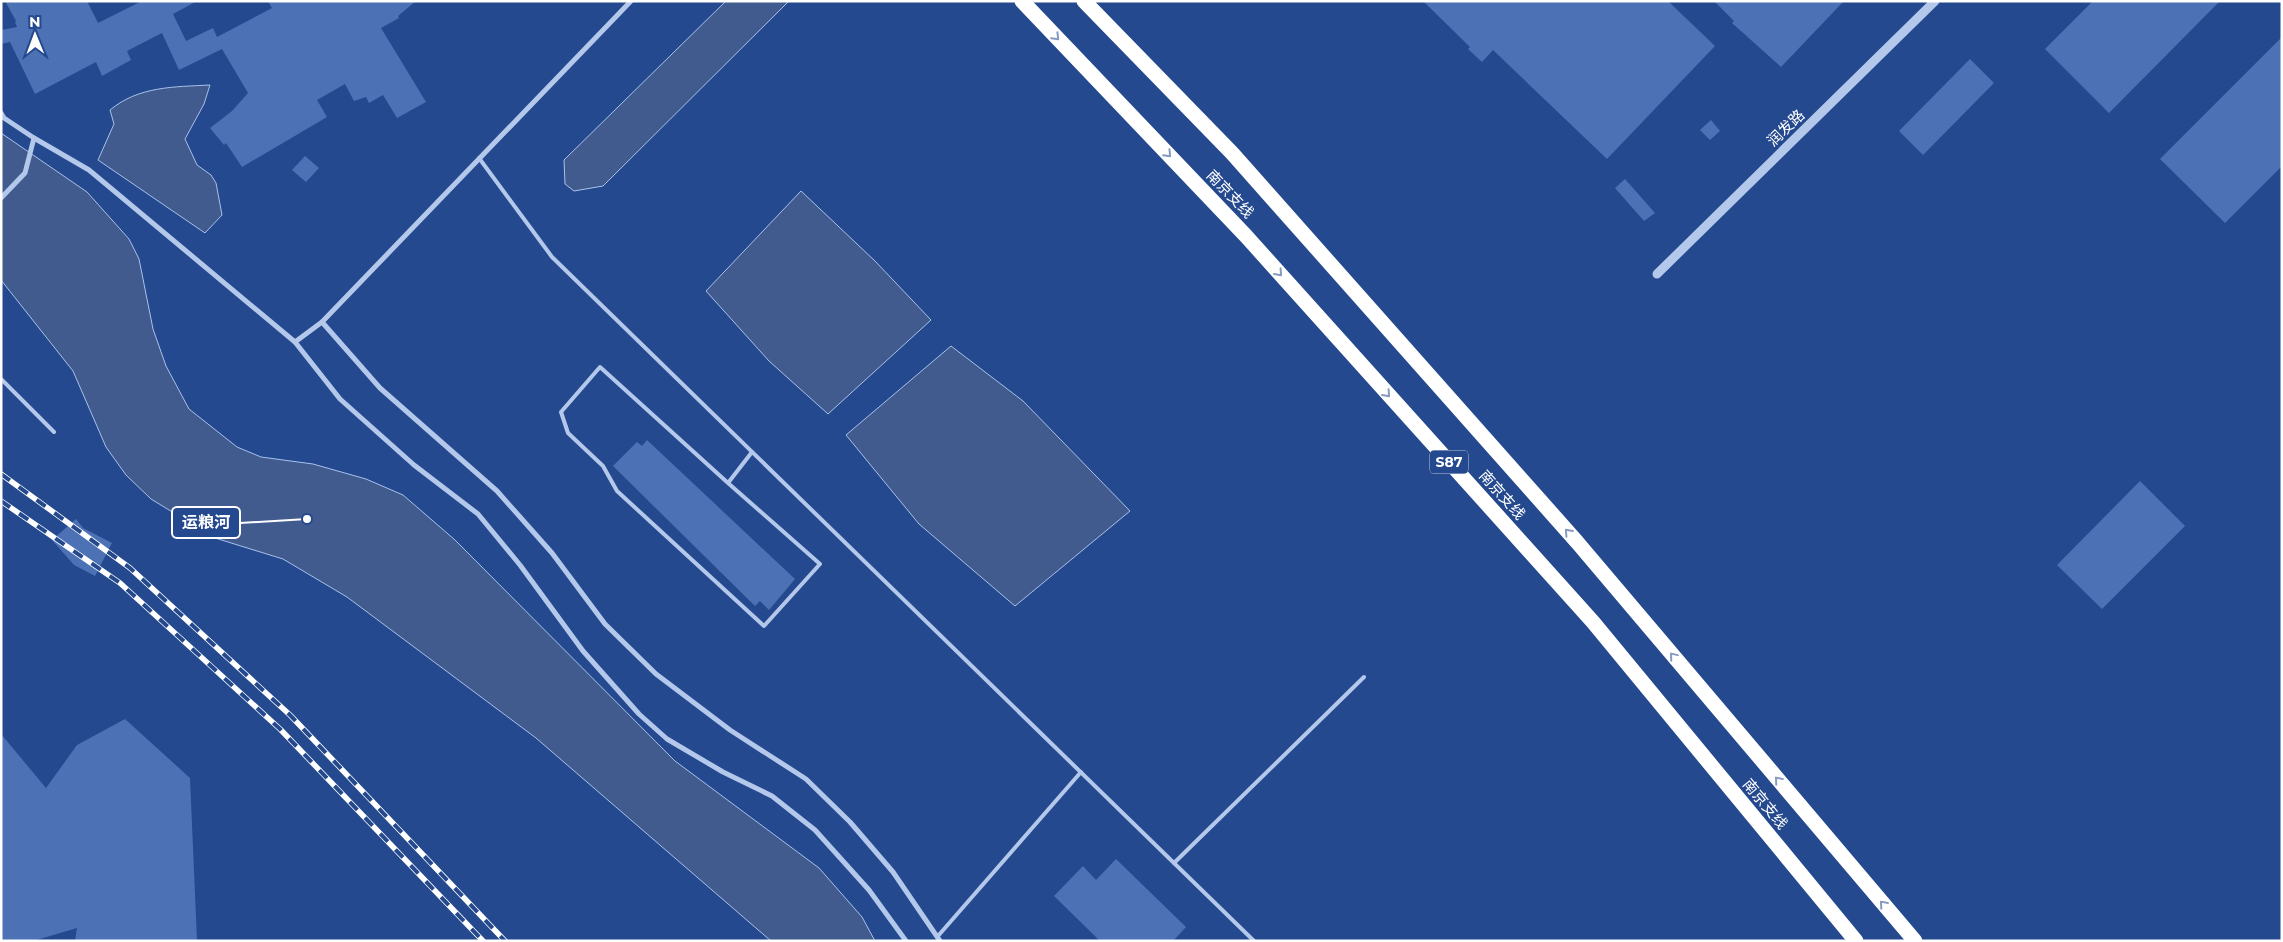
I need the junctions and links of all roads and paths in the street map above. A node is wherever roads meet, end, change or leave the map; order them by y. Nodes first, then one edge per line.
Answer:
1 (630, 1) edge
2 (1022, 1) edge
3 (1084, 1) edge
4 (1935, 1) edge
5 (1, 113) edge
6 (34, 138) junction
7 (479, 158) junction
8 (1, 198) edge
9 (1656, 274) dead end
10 (322, 322) junction
11 (295, 342) junction
12 (1, 379) edge
13 (54, 432) dead end
14 (752, 452) junction
15 (728, 482) junction
16 (1364, 677) dead end
17 (1081, 772) junction
18 (1174, 863) junction
19 (939, 939) edge
20 (906, 941) edge
21 (1254, 941) edge
22 (1856, 941) edge
23 (1915, 941) edge

1 - 7 street
2 -> 22 highway, 南京支线 / S87
23 -> 3 highway, 南京支线 / S87
4 - 9 street, 润发路
5 - 6 street
6 - 8 street
6 - 11 street
7 - 10 street
7 - 14 lane
10 - 11 street
10 - 19 street
11 - 20 street
12 - 13 lane
14 - 15 lane
14 - 17 lane
15 - 15 lane
16 - 18 lane
17 - 18 lane
17 - 19 lane
18 - 21 lane

